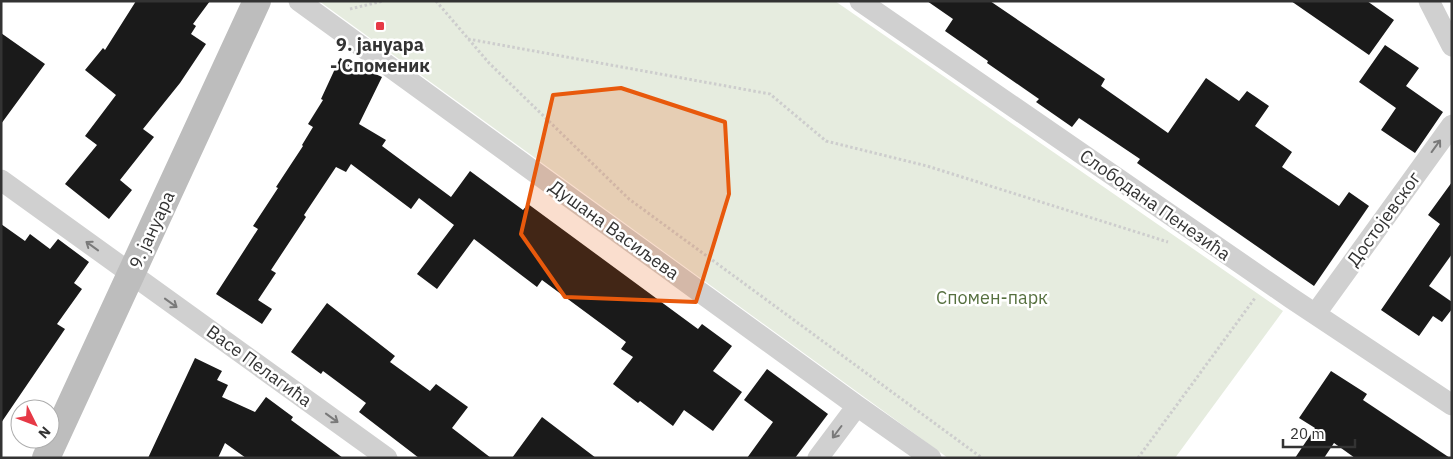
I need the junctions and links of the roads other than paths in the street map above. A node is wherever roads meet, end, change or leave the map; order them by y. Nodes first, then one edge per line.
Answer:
1 (258, 1) edge
2 (299, 1) edge
3 (860, 1) edge
4 (1429, 1) edge
5 (1452, 46) edge
6 (1452, 125) edge
7 (1, 180) edge
8 (131, 275) junction
9 (1316, 314) junction
10 (1452, 405) edge
11 (857, 406) junction
12 (46, 458) edge
13 (387, 458) edge
14 (818, 458) edge
15 (931, 458) edge

1 - 8 street, 9. јануара
2 - 11 street, Душана Васиљева
3 - 9 street, Слободана Пенезића
4 - 5 street
9 -> 6 street, Достојевског
8 -> 7 street, Васе Пелагића
8 - 12 street, 9. јануара
8 -> 13 street, Васе Пелагића
9 - 10 street, Слободана Пенезића
11 -> 14 street
11 - 15 street, Душана Васиљева

